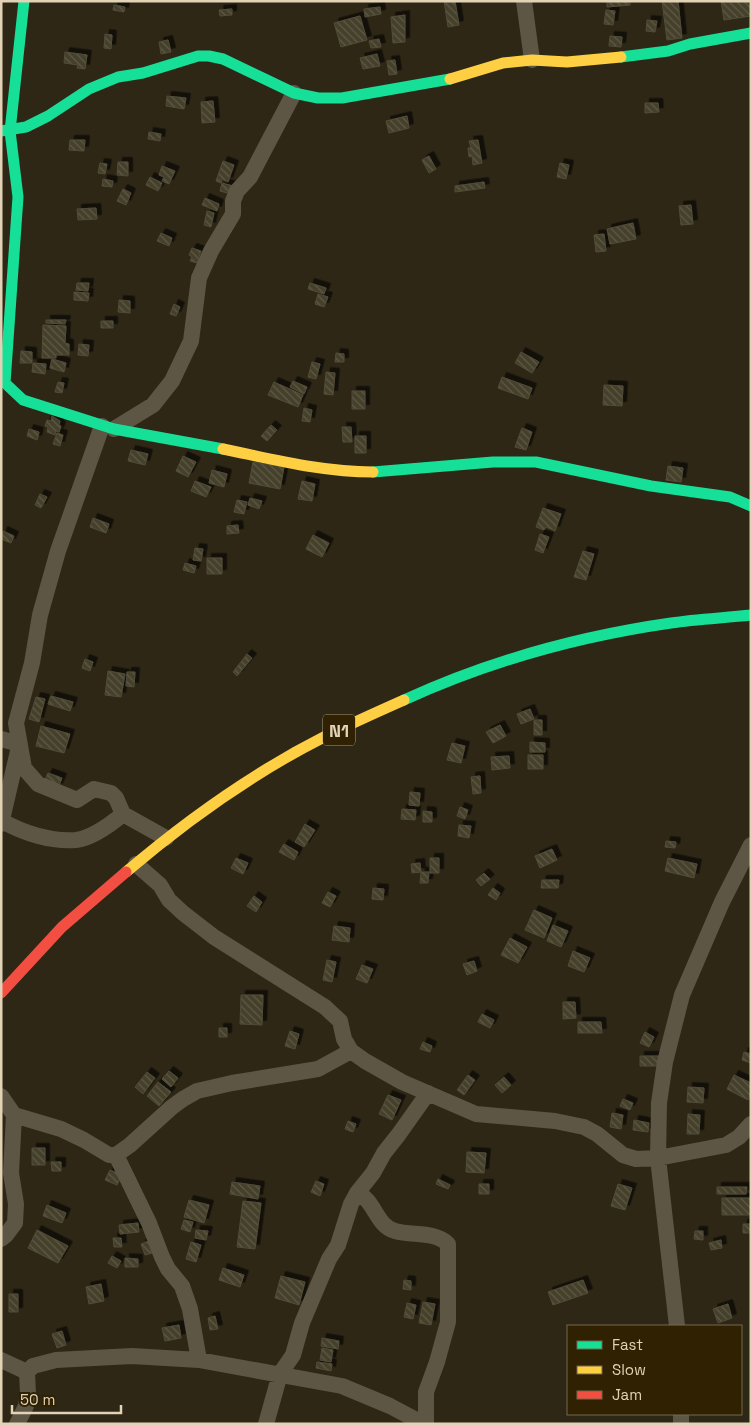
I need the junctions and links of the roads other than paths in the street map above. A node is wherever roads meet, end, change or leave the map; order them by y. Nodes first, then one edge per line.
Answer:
1 (24, 1) edge
2 (524, 1) edge
3 (751, 33) edge
4 (532, 60) junction
5 (294, 93) junction
6 (6, 131) edge
7 (108, 427) junction
8 (751, 506) edge
9 (751, 615) edge
10 (1, 739) edge
11 (20, 744) junction
12 (123, 814) junction
13 (2, 822) edge
14 (166, 838) junction
15 (751, 845) edge
16 (136, 864) junction
17 (1, 993) edge
18 (351, 1050) junction
19 (428, 1093) junction
20 (1, 1096) edge
21 (14, 1115) junction
22 (751, 1124) edge
23 (116, 1154) junction
24 (658, 1158) junction
25 (357, 1193) junction
26 (1, 1238) edge
27 (676, 1325) edge
28 (1, 1360) edge
29 (198, 1360) junction
30 (27, 1372) junction
31 (280, 1374) junction
32 (17, 1424) edge
33 (266, 1424) edge
34 (425, 1424) edge

1 - 6 main road
2 - 4 street
3 - 4 main road
4 - 5 main road
5 - 6 main road
5 - 7 street
6 - 7 main road
7 - 8 main road
7 - 11 street
9 - 14 main road, N1
10 - 11 street
11 - 12 street
11 - 13 street
12 - 13 street
12 - 14 street
14 - 16 main road, N1
15 - 24 street
16 - 17 main road, N1
16 - 18 street
18 - 19 street
18 - 23 street
19 - 24 street
19 - 25 street
20 - 21 street
21 - 23 street
21 - 26 street
22 - 24 street
23 - 29 street
24 - 27 street
25 - 31 street
25 - 34 street
28 - 30 street
29 - 30 street
29 - 31 street
30 - 32 street
31 - 33 street
31 - 34 street

